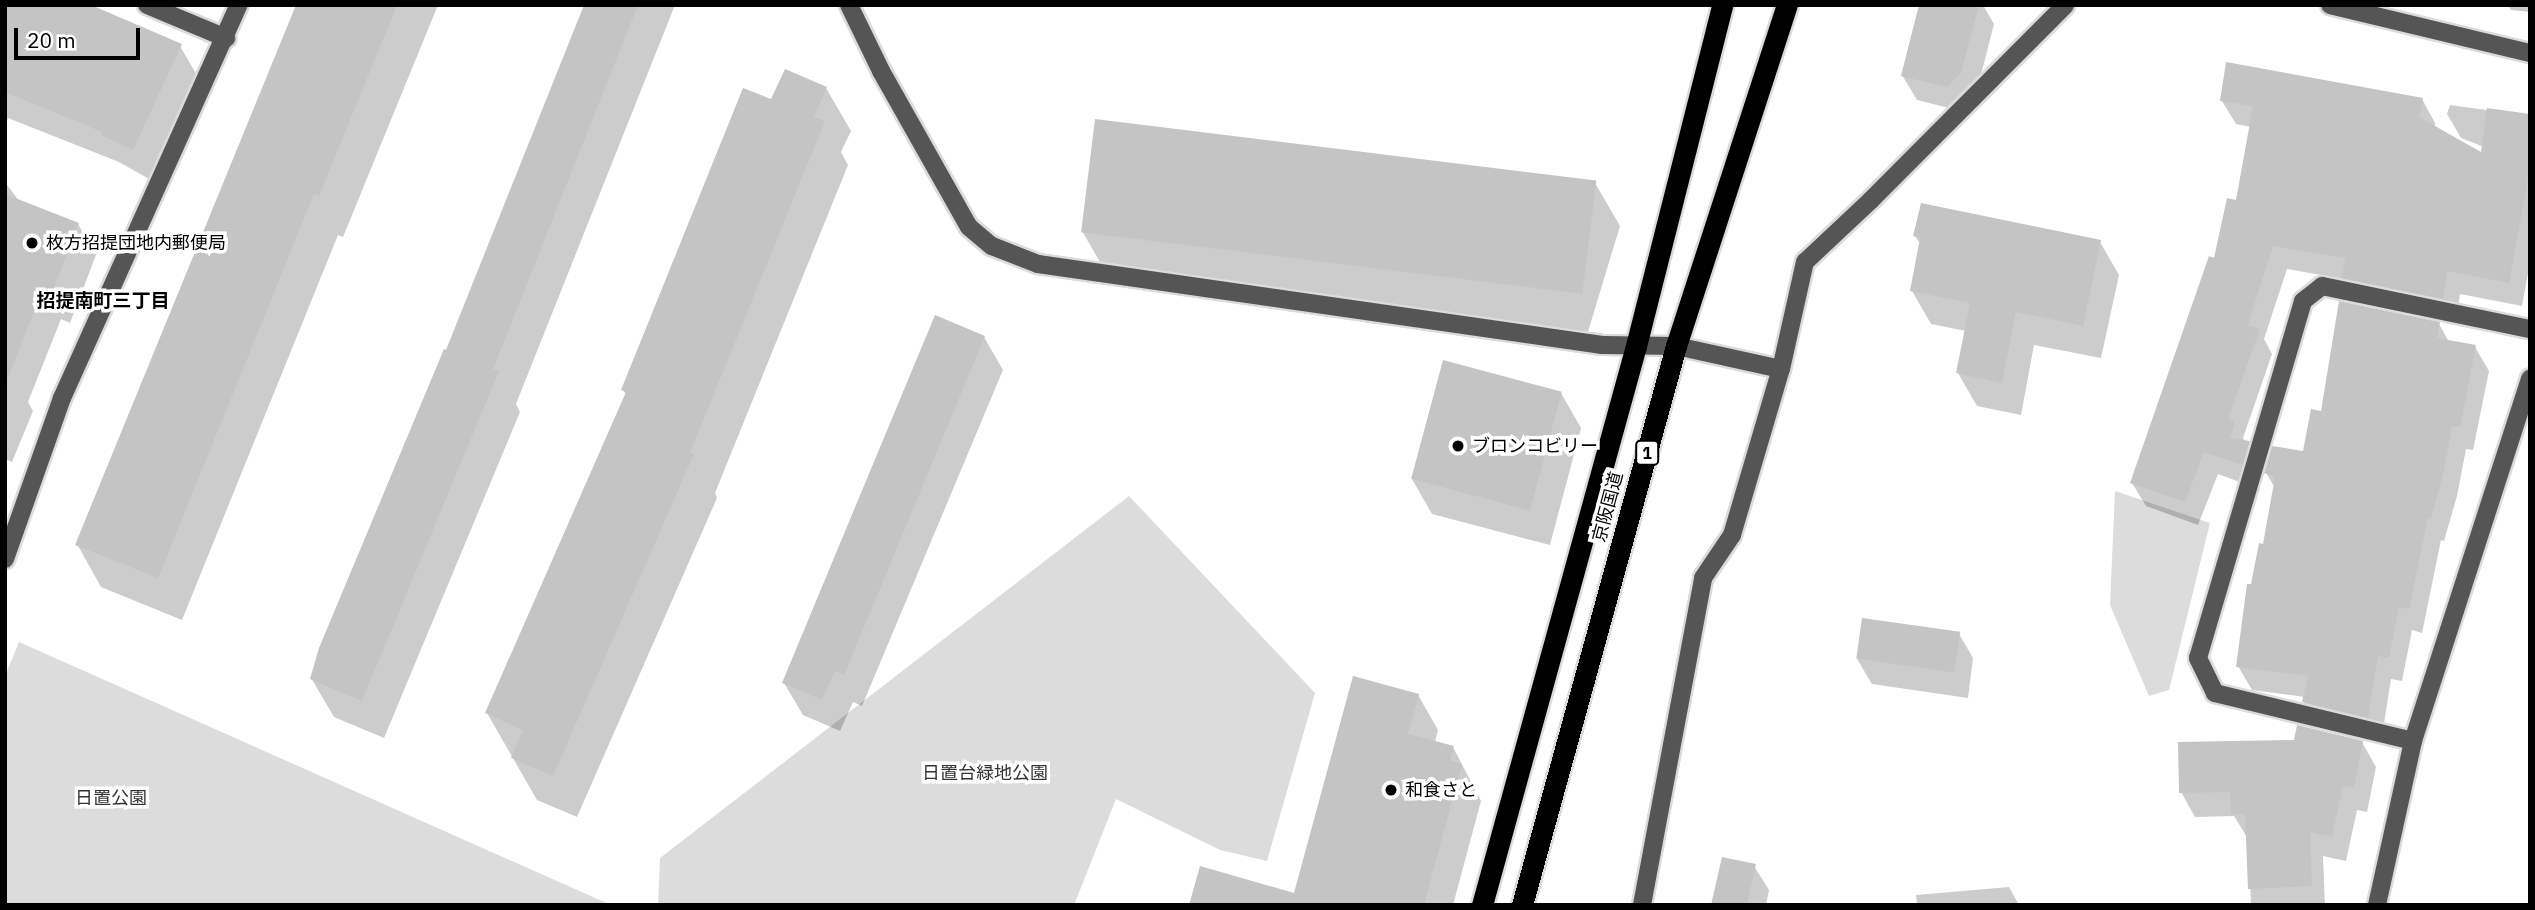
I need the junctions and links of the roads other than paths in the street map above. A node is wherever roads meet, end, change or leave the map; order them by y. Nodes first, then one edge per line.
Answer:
1 (147, 5) edge
2 (239, 5) edge
3 (849, 5) edge
4 (1722, 5) edge
5 (1787, 5) edge
6 (2065, 5) edge
7 (2330, 5) edge
8 (226, 38) junction
9 (2530, 53) edge
10 (2530, 329) edge
11 (1636, 346) junction
12 (1676, 346) junction
13 (1781, 369) junction
14 (2530, 378) edge
15 (5, 559) edge
16 (2413, 741) junction
17 (1482, 905) edge
18 (1522, 905) edge
19 (1642, 905) edge
20 (2377, 905) edge

1 - 8 street
2 - 8 street
3 - 11 street
4 - 11 highway, 京阪国道 / 1
5 - 12 highway, 京阪国道 / 1
6 - 13 street
7 - 9 street
8 - 15 street
10 - 16 street
11 - 12 street
11 - 17 highway, 京阪国道 / 1
12 - 13 street
12 - 18 highway, 京阪国道 / 1
13 - 19 street
14 - 16 street
16 - 20 street

